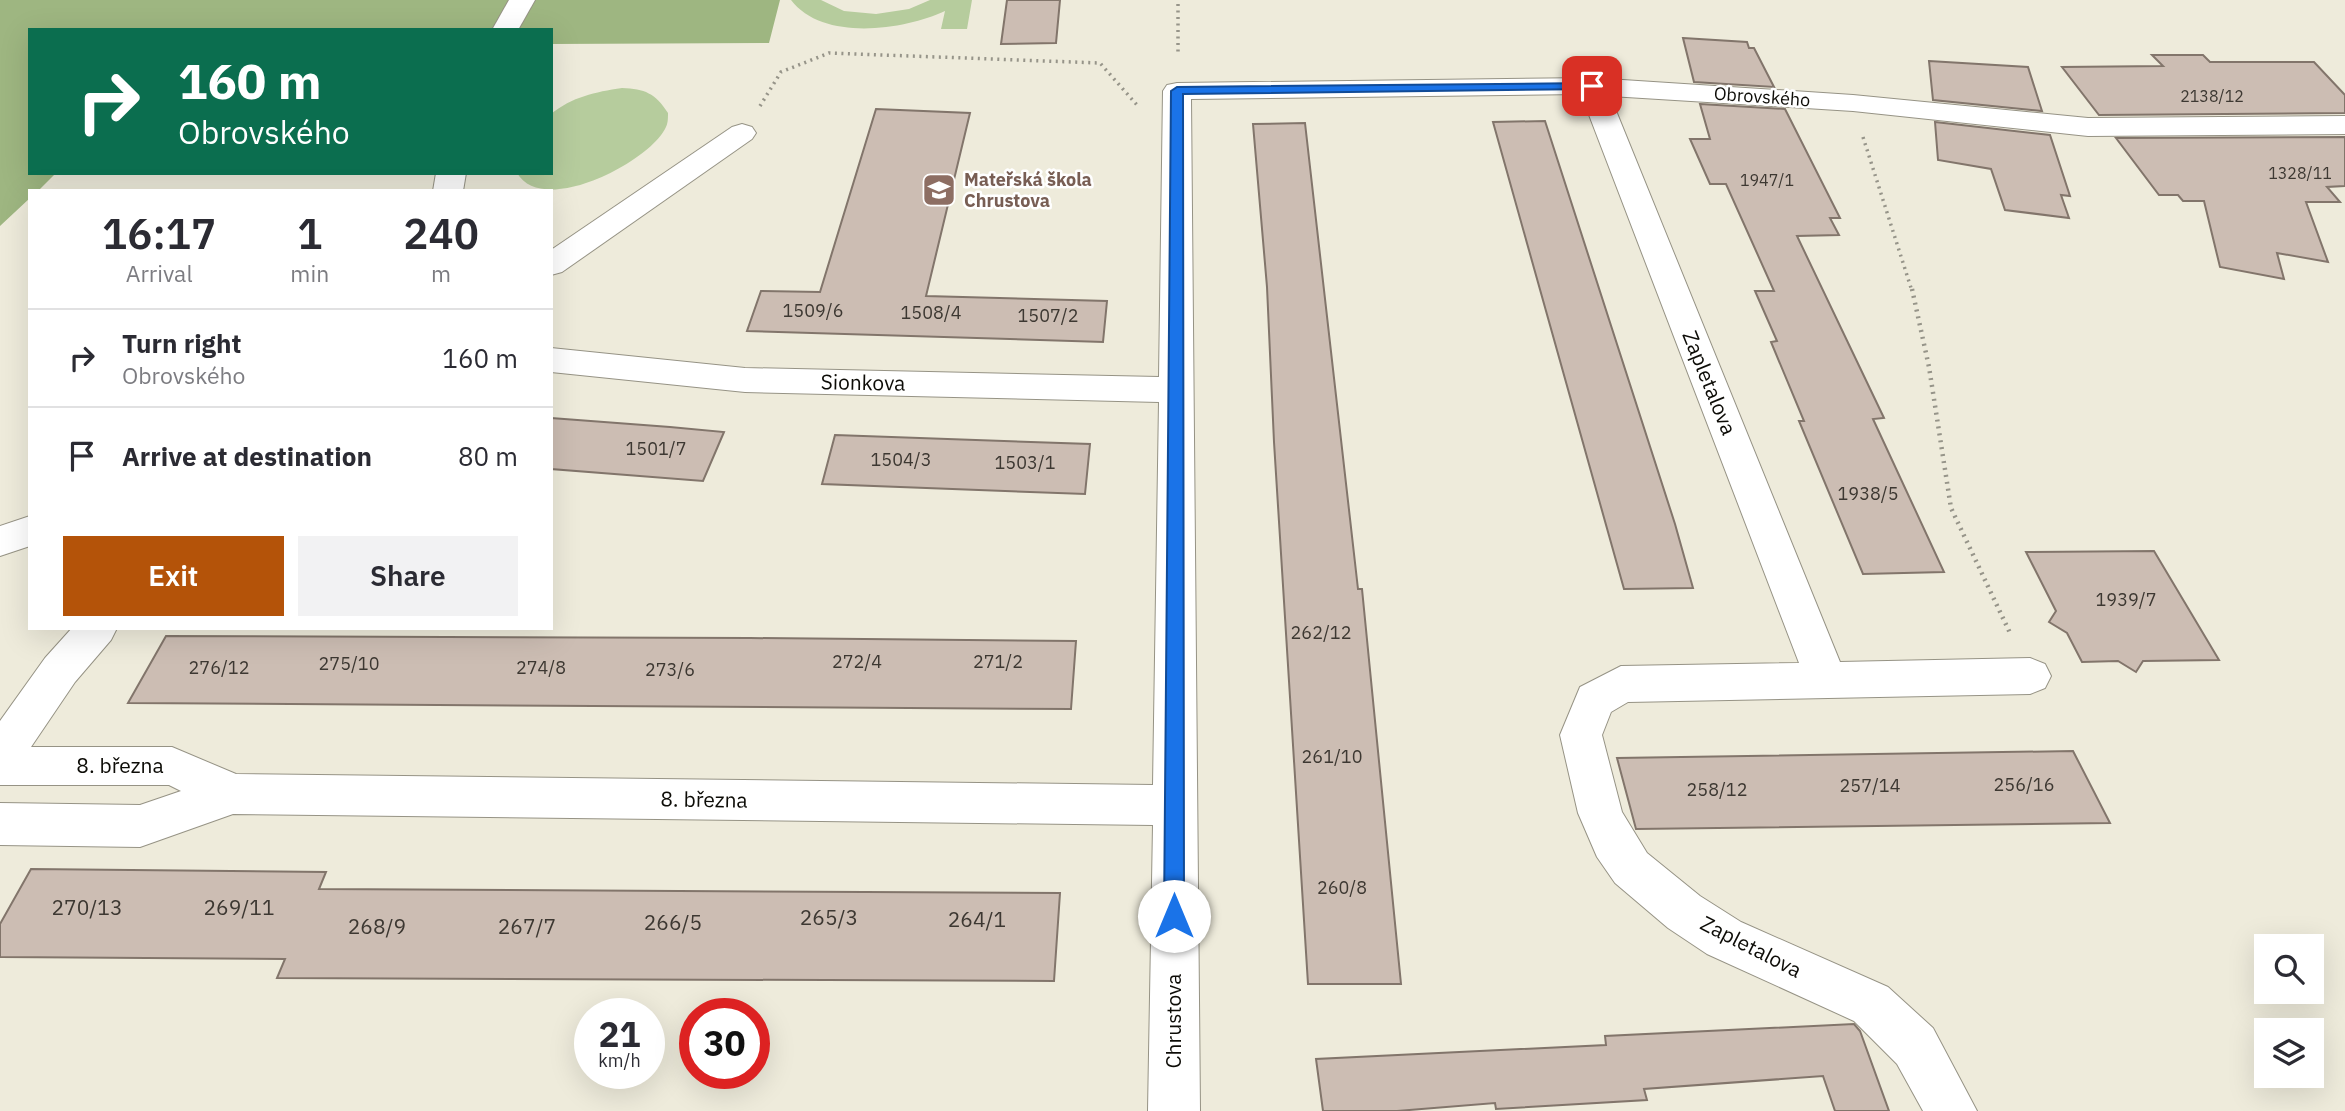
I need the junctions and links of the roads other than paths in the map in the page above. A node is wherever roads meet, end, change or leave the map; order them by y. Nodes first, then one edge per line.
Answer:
1 (522, 0) edge
2 (506, 28) edge
3 (1592, 86) junction
4 (1177, 110) joint
5 (2345, 125) edge
6 (742, 133) road end
7 (553, 264) edge
8 (553, 360) edge
9 (1175, 390) junction
10 (28, 532) edge
11 (0, 541) edge
12 (95, 630) edge
13 (2030, 676) road end
14 (1826, 679) junction
15 (0, 756) edge
16 (0, 766) edge
17 (233, 794) junction
18 (1174, 805) junction
19 (0, 824) edge
20 (1174, 1111) edge
21 (1951, 1111) edge

1 - 2 street
3 - 4 street, Obrovského
3 - 5 street, Obrovského
3 - 14 street, Zapletalova
4 - 9 street, Chrustova
6 - 7 street
8 - 9 street, Sionkova
9 - 18 street, Chrustova
10 - 11 street
12 - 15 street
13 - 14 street, Zapletalova
14 - 21 street, Zapletalova
16 - 17 street, 8. března
17 - 18 street, 8. března
17 - 19 street, 8. března
18 - 20 street, Chrustova

